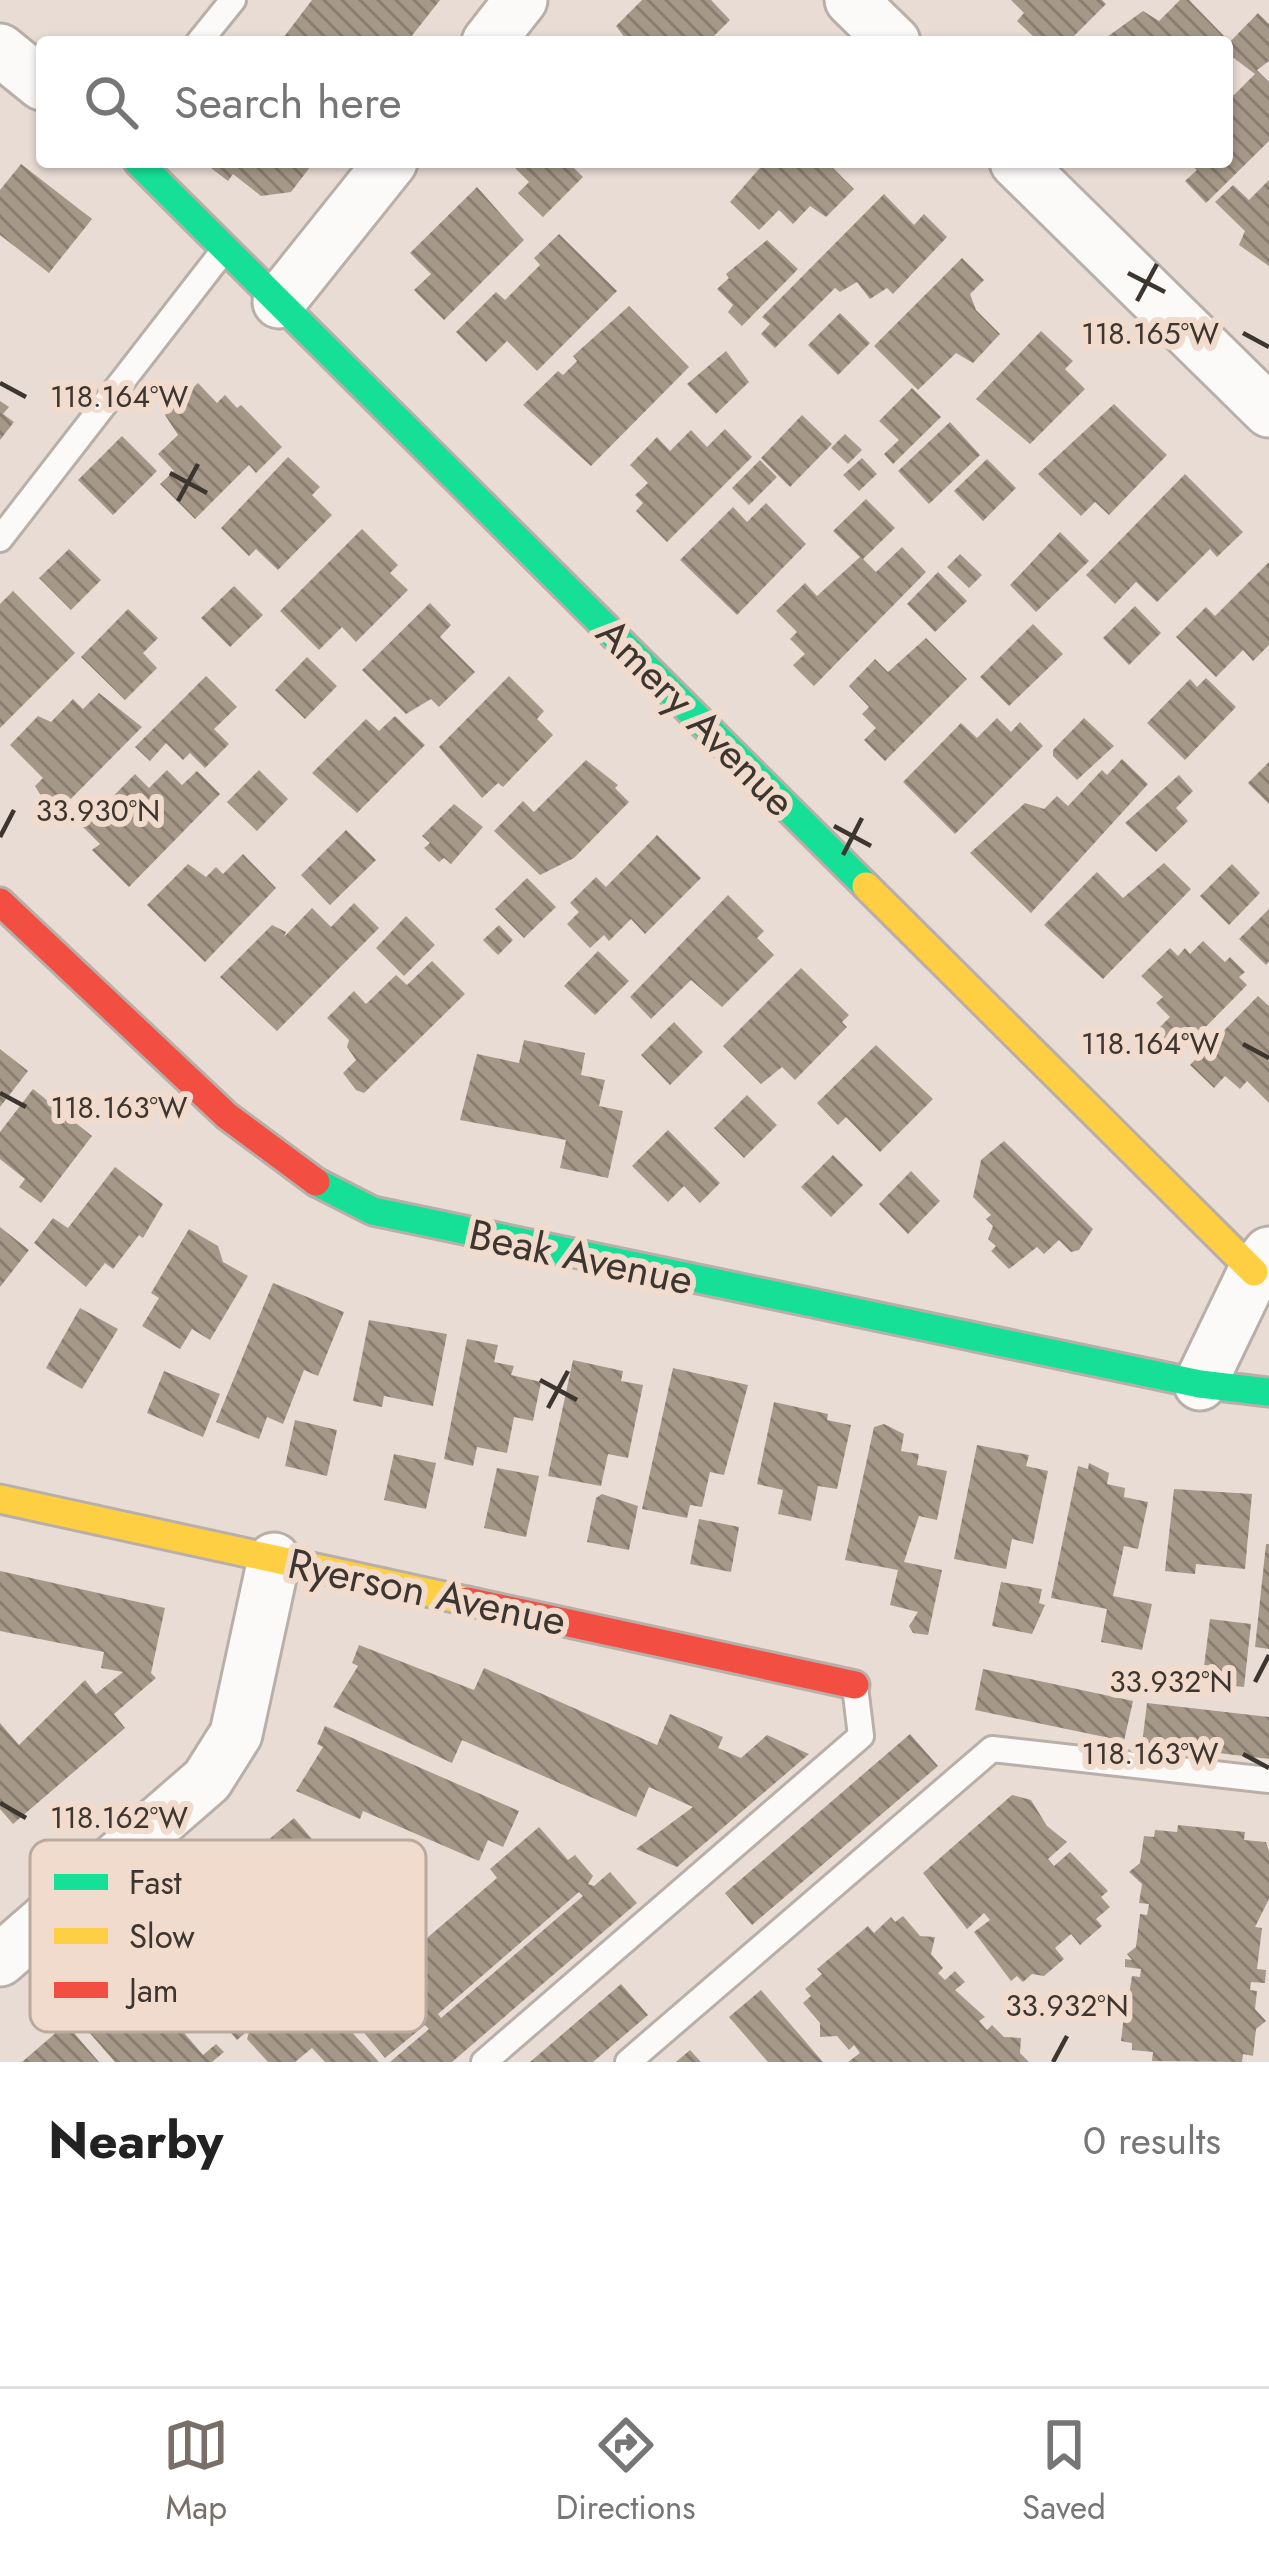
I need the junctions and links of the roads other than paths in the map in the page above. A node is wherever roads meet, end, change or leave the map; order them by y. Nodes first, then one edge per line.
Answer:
1 (233, 0) edge
2 (521, 0) edge
3 (851, 0) edge
4 (204, 36) edge
5 (493, 36) edge
6 (888, 36) edge
7 (0, 50) edge
8 (36, 79) edge
9 (144, 168) edge
10 (387, 168) edge
11 (1022, 168) edge
12 (226, 248) junction
13 (279, 302) junction
14 (1269, 411) edge
15 (0, 539) edge
16 (0, 902) edge
17 (1261, 1263) edge
18 (1200, 1384) junction
19 (1269, 1392) edge
20 (0, 1499) edge
21 (274, 1559) junction
22 (855, 1685) joint
23 (1269, 1780) edge
24 (138, 1840) edge
25 (30, 1934) edge
26 (0, 1960) edge
27 (484, 2062) edge
28 (628, 2062) edge

1 - 4 lane
2 - 5 street
3 - 6 street
7 - 8 street
9 - 12 street, Amery Avenue
10 - 13 street
11 - 14 street
12 - 13 street, Amery Avenue
12 - 15 lane
13 - 17 street, Amery Avenue
16 - 18 street, Beak Avenue
17 - 18 street
18 - 19 street, Beak Avenue
20 - 21 street, Ryerson Avenue
21 - 22 street, Ryerson Avenue
21 - 24 street
22 - 27 lane
23 - 28 lane
25 - 26 street

